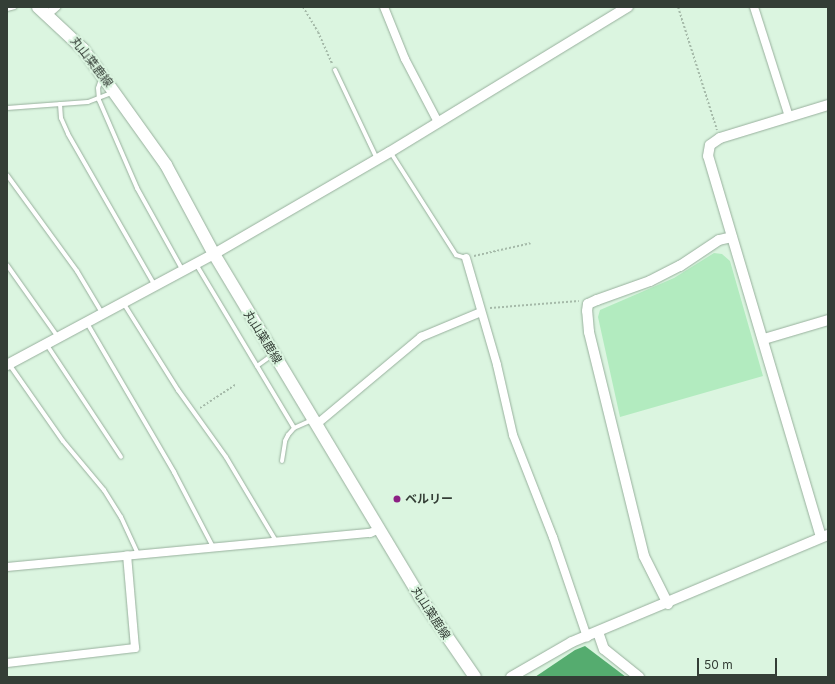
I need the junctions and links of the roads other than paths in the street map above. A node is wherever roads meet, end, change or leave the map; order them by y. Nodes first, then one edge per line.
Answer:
1 (15, 7) edge
2 (384, 7) edge
3 (627, 7) edge
4 (754, 7) edge
5 (7, 9) edge
6 (47, 9) edge
7 (335, 70) road end
8 (104, 75) junction
9 (115, 92) junction
10 (99, 100) junction
11 (60, 104) junction
12 (828, 105) edge
13 (7, 108) edge
14 (789, 117) junction
15 (438, 122) junction
16 (390, 152) junction
17 (377, 159) junction
18 (7, 175) edge
19 (732, 237) junction
20 (214, 254) junction
21 (466, 258) joint
22 (7, 264) edge
23 (196, 264) junction
24 (183, 271) junction
25 (155, 286) junction
26 (123, 304) junction
27 (481, 312) junction
28 (102, 315) junction
29 (828, 320) edge
30 (86, 322) junction
31 (58, 337) junction
32 (764, 339) junction
33 (46, 343) junction
34 (274, 353) junction
35 (8, 363) edge
36 (257, 366) junction
37 (316, 422) junction
38 (294, 428) junction
39 (121, 456) dead end
40 (282, 461) dead end
41 (380, 529) junction
42 (824, 536) edge
43 (276, 541) junction
44 (212, 548) junction
45 (138, 554) junction
46 (127, 555) junction
47 (7, 567) edge
48 (668, 604) junction
49 (598, 632) junction
50 (587, 637) junction
51 (7, 663) edge
52 (476, 677) edge
53 (512, 677) edge
54 (639, 677) edge

1 - 5 lane
2 - 15 street
3 - 15 street
4 - 14 street
6 - 8 main road, 丸山葉鹿線
7 - 17 lane
8 - 9 main road, 丸山葉鹿線
8 - 10 lane
9 - 10 lane
9 - 20 main road, 丸山葉鹿線
10 - 11 lane
10 - 24 lane
11 - 13 lane
11 - 25 lane
12 - 14 street
14 - 19 street
15 - 16 street
16 - 17 street
16 - 21 lane
17 - 20 street
18 - 28 lane
19 - 32 street
19 - 48 street
20 - 23 street
20 - 34 main road, 丸山葉鹿線
21 - 27 street
22 - 31 lane
23 - 24 street
23 - 36 lane
24 - 25 street
25 - 26 street
26 - 28 street
26 - 43 lane
27 - 37 street
27 - 50 street
28 - 30 street
29 - 32 street
30 - 31 street
30 - 44 lane
31 - 33 street
32 - 42 street
33 - 35 street
33 - 39 lane
34 - 36 lane
34 - 37 main road, 丸山葉鹿線
35 - 45 lane
36 - 38 lane
37 - 38 lane
37 - 41 main road, 丸山葉鹿線
38 - 40 lane
41 - 43 street
41 - 52 main road, 丸山葉鹿線
42 - 48 street
43 - 44 street
44 - 45 street
45 - 46 street
46 - 47 street
46 - 51 street
48 - 49 street
49 - 50 street
49 - 54 street
50 - 53 street

